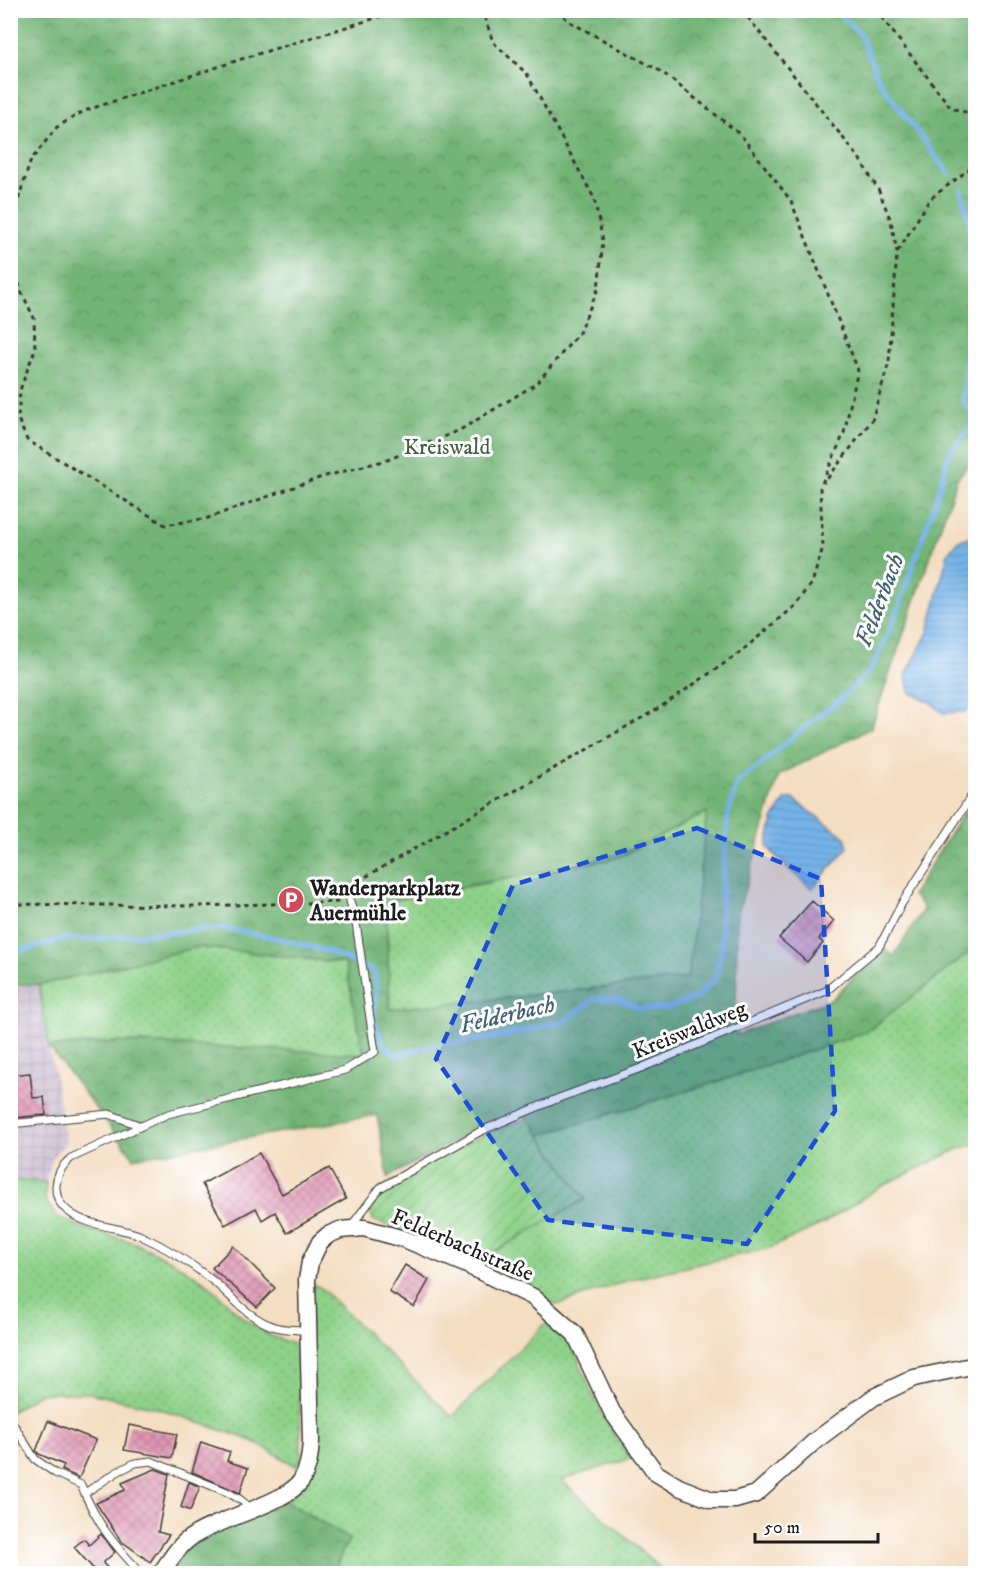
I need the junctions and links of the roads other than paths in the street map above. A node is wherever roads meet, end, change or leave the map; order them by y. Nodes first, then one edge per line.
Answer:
1 (975, 789) edge
2 (350, 901) road end
3 (10, 1124) edge
4 (141, 1126) junction
5 (354, 1228) junction
6 (307, 1331) junction
7 (975, 1365) edge
8 (10, 1419) edge
9 (85, 1493) junction
10 (250, 1509) junction
11 (142, 1574) edge
12 (160, 1574) edge

1 - 5 lane, Kreiswaldweg
2 - 4 lane
3 - 4 lane
4 - 6 lane
5 - 6 street, Felderbachstraße
5 - 7 street, Felderbachstraße
6 - 10 street, Felderbachstraße
8 - 9 lane
9 - 10 lane
9 - 11 lane
10 - 12 street, Felderbachstraße

